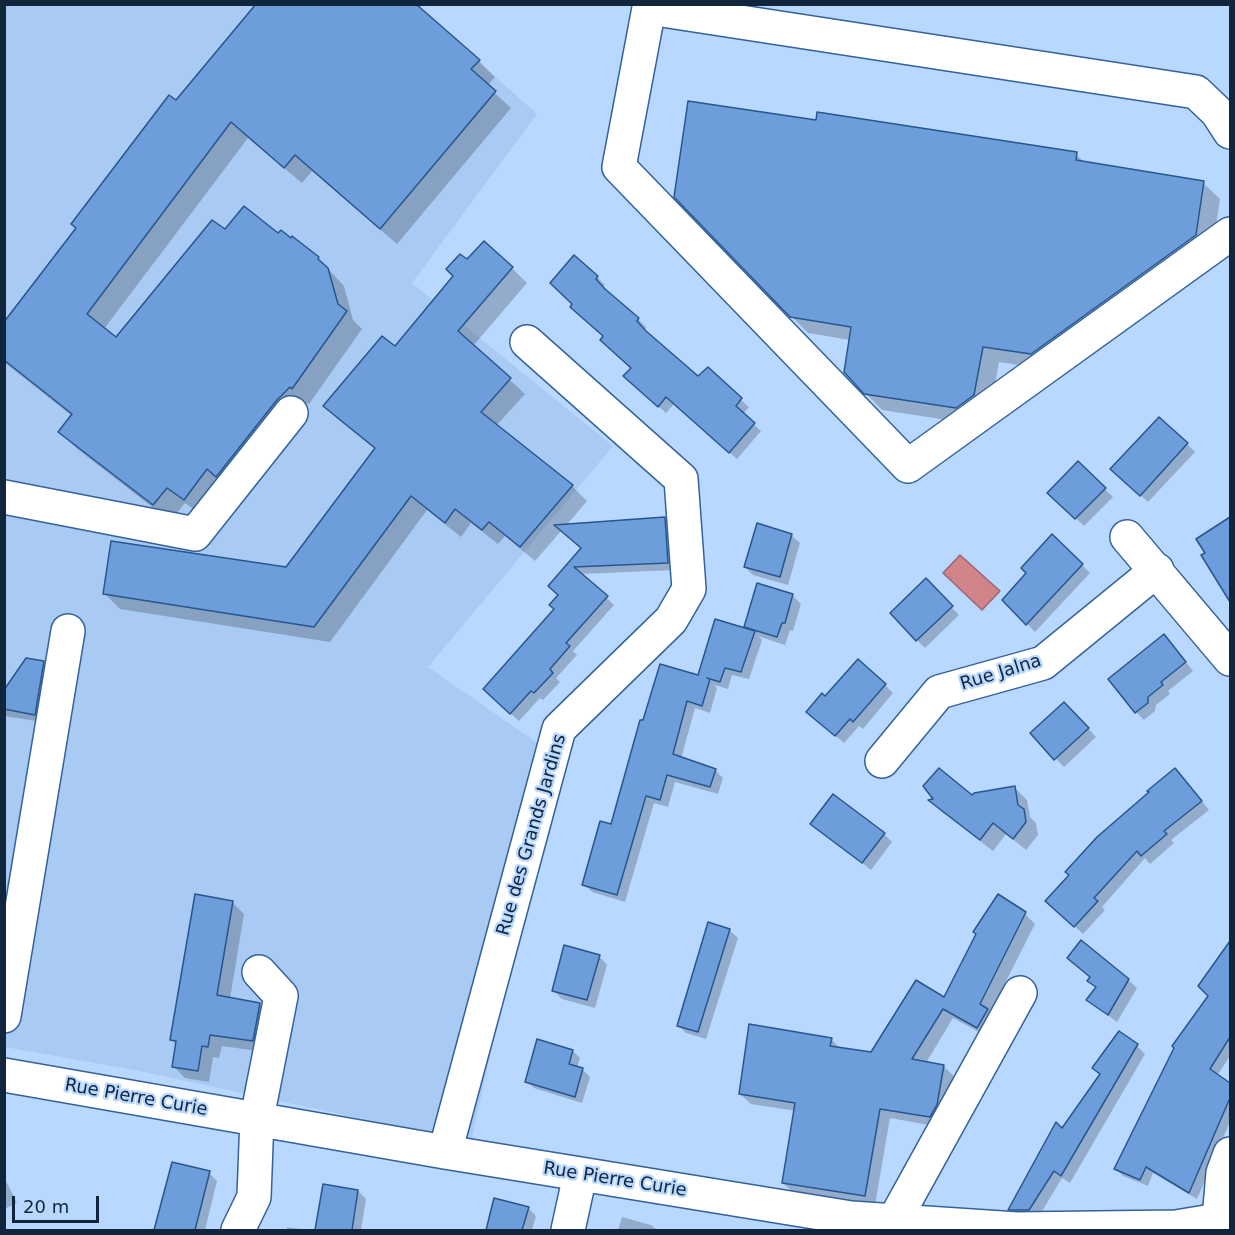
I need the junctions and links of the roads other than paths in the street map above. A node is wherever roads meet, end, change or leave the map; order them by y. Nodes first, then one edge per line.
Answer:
1 (639, 6) edge
2 (1230, 132) edge
3 (1230, 234) edge
4 (527, 342) dead end
5 (291, 413) dead end
6 (4, 497) edge
7 (1127, 537) dead end
8 (1157, 570) junction
9 (68, 632) dead end
10 (1230, 659) edge
11 (882, 761) dead end
12 (259, 972) dead end
13 (1020, 993) dead end
14 (4, 1016) edge
15 (4, 1075) edge
16 (257, 1118) junction
17 (445, 1152) junction
18 (1230, 1154) edge
19 (580, 1175) junction
20 (894, 1221) junction
21 (1222, 1223) edge
22 (238, 1230) edge
23 (568, 1230) edge

1 - 2 street
1 - 3 street
4 - 17 street, Rue des Grands Jardins
5 - 6 street
7 - 8 street
8 - 10 street
8 - 11 street, Rue Jalna
9 - 14 street
12 - 16 street
13 - 20 street
15 - 16 street, Rue Pierre Curie
16 - 17 street, Rue Pierre Curie
16 - 22 street
17 - 19 street, Rue Pierre Curie
18 - 21 street
19 - 20 street, Rue Pierre Curie
19 - 23 street
20 - 21 street, Rue Pierre Curie

